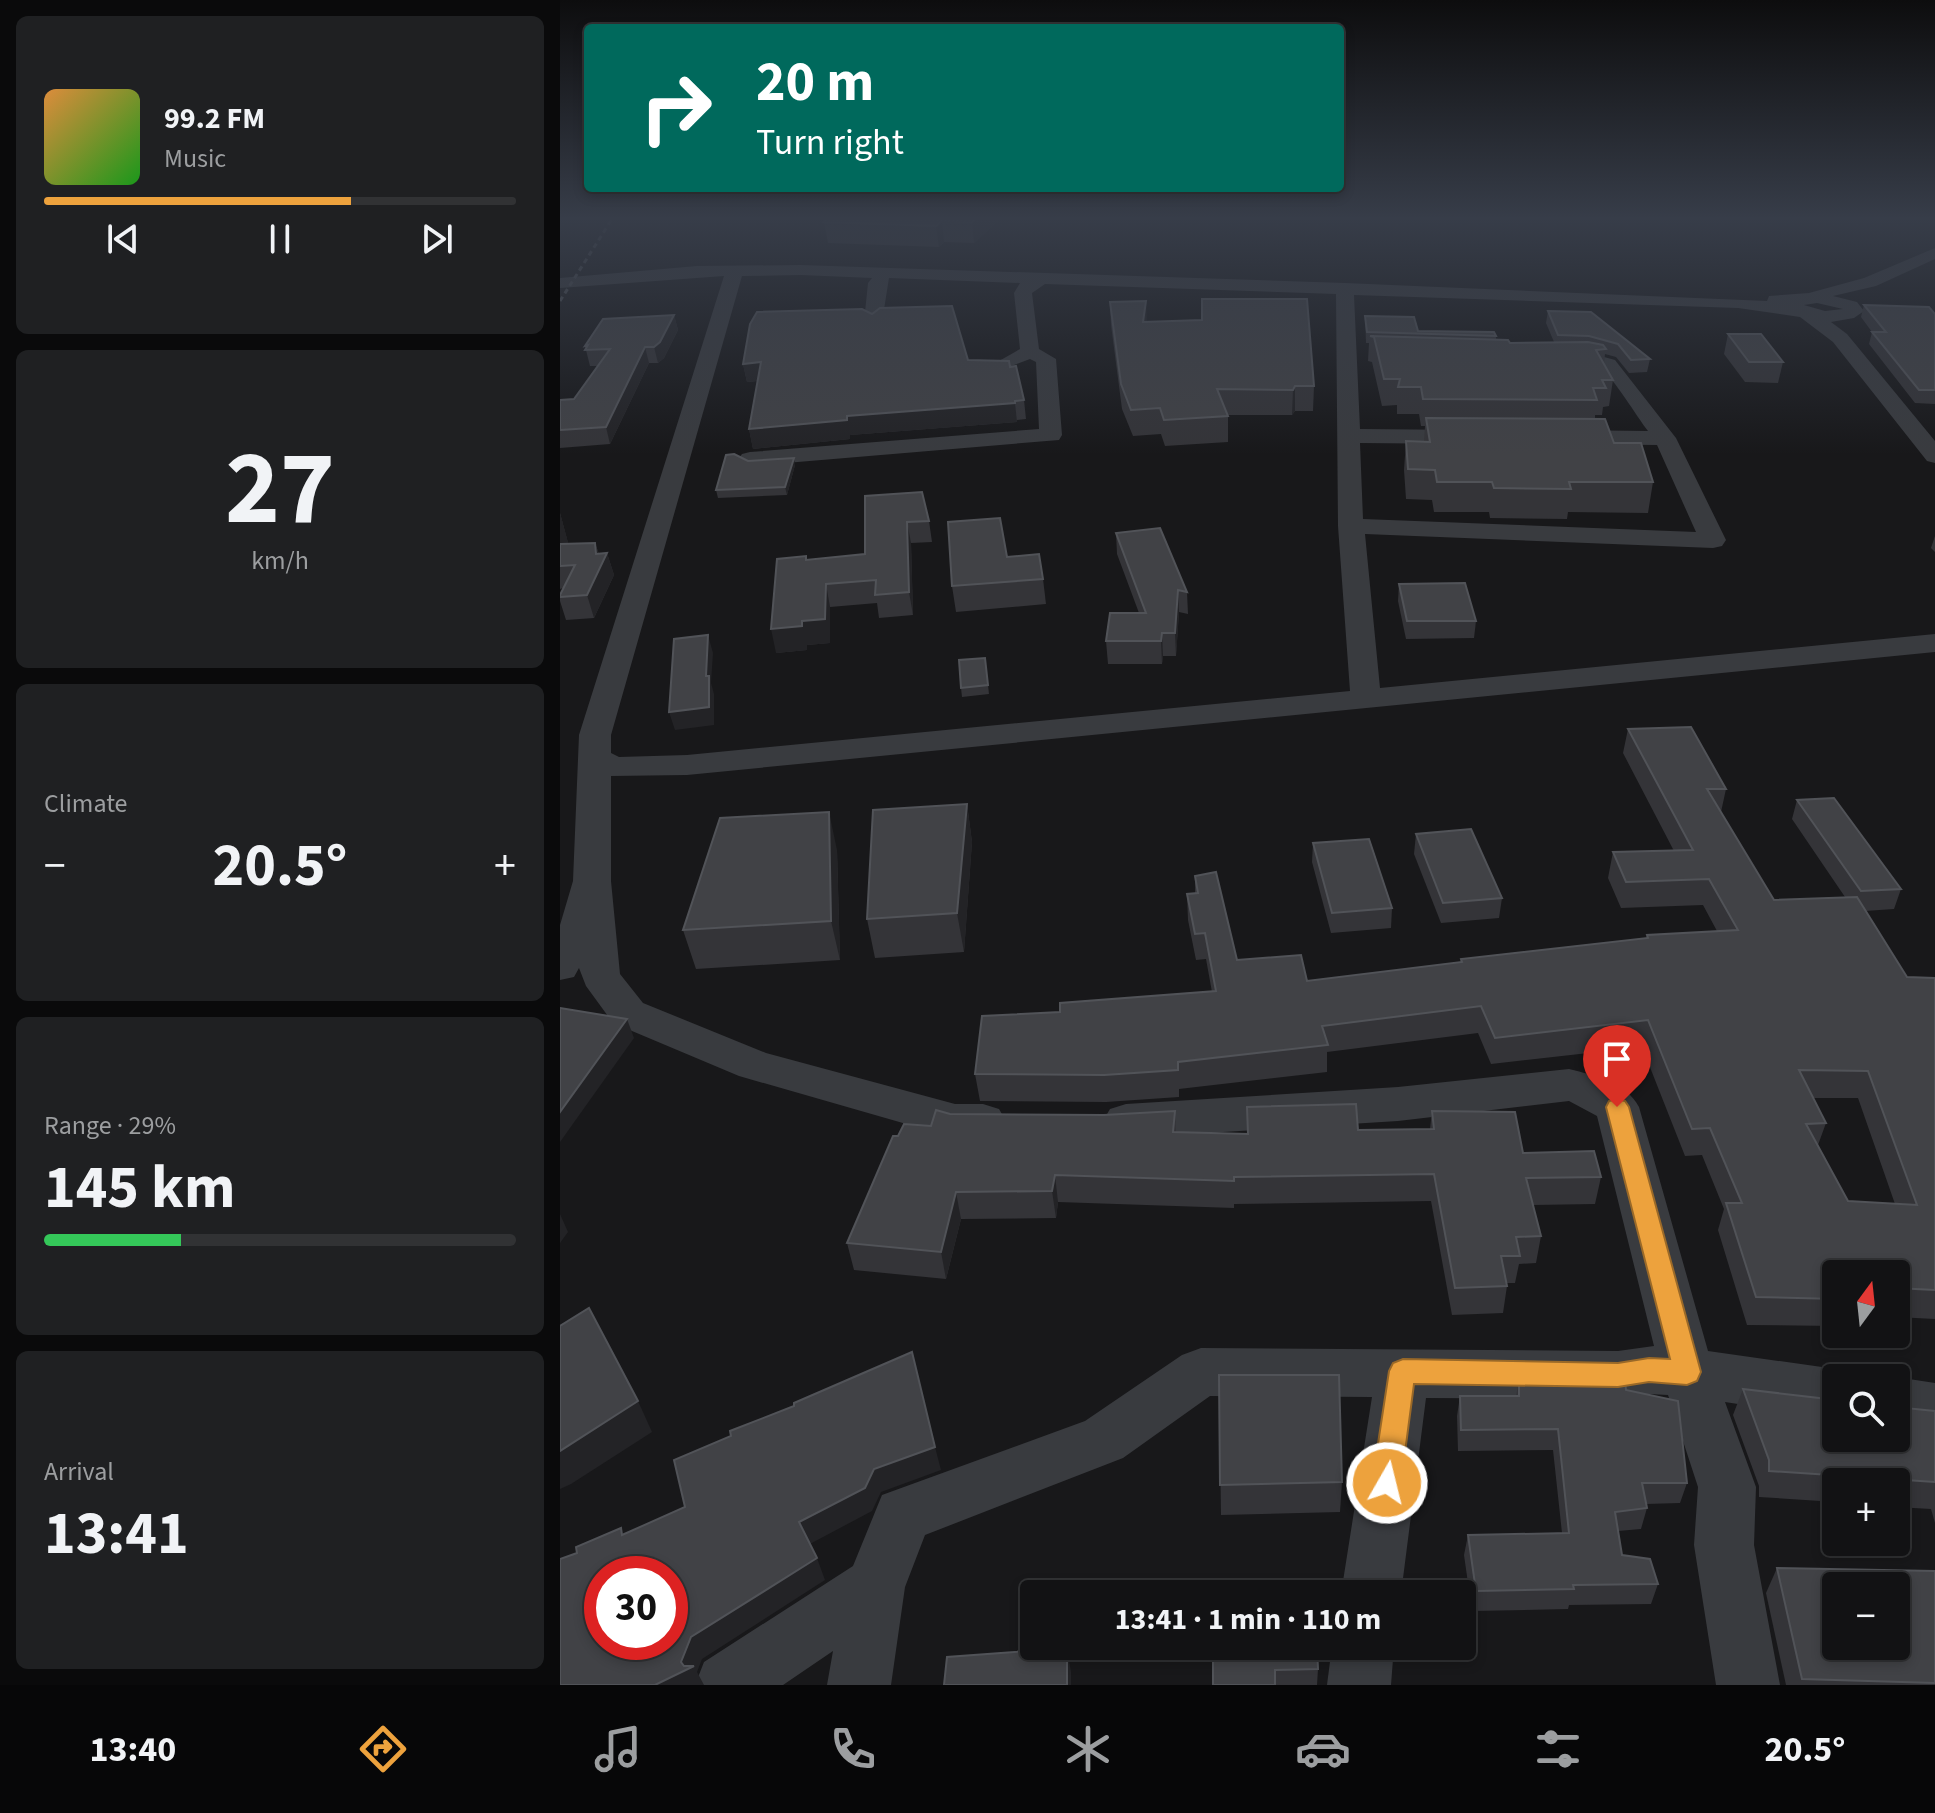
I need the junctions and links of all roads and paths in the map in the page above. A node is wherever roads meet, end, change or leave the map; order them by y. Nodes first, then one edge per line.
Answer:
1 (726, 298) edge
2 (875, 298) edge
3 (1024, 298) edge
4 (1347, 298) edge
5 (1597, 298) edge
6 (1824, 298) edge
7 (1862, 298) edge
8 (1803, 305) junction
9 (1855, 310) junction
10 (873, 322) edge
11 (1840, 338) junction
12 (1030, 352) junction
13 (1538, 357) edge
14 (986, 367) edge
15 (1349, 436) junction
16 (1487, 437) edge
17 (1533, 437) edge
18 (1665, 438) junction
19 (1935, 456) edge
20 (750, 459) edge
21 (1351, 526) junction
22 (1935, 643) edge
23 (1366, 699) junction
24 (597, 759) junction
25 (592, 881) junction
26 (560, 967) edge
27 (1016, 1122) edge
28 (1091, 1122) edge
29 (1403, 1371) junction
30 (1687, 1372) junction
31 (1822, 1392) edge
32 (1910, 1404) edge
33 (1935, 1408) edge
34 (1373, 1580) edge
35 (875, 1587) junction
36 (727, 1685) edge
37 (859, 1685) edge
38 (1748, 1685) edge

1 - 24 street
2 - 10 street
3 - 12 street
4 - 15 street
5 - 8 street
6 - 8 street
7 - 9 street
8 - 9 street
8 - 11 street
9 - 11 street
11 - 19 street
12 - 14 street
12 - 20 street
13 - 18 street
15 - 16 street
15 - 21 street
17 - 18 street
18 - 21 street
21 - 23 street
22 - 23 street
23 - 24 street
24 - 25 street
25 - 26 street
25 - 27 street
28 - 30 street
29 - 30 street
29 - 34 street
29 - 35 street
30 - 31 street
30 - 38 street
32 - 33 street
35 - 36 street
35 - 37 street

